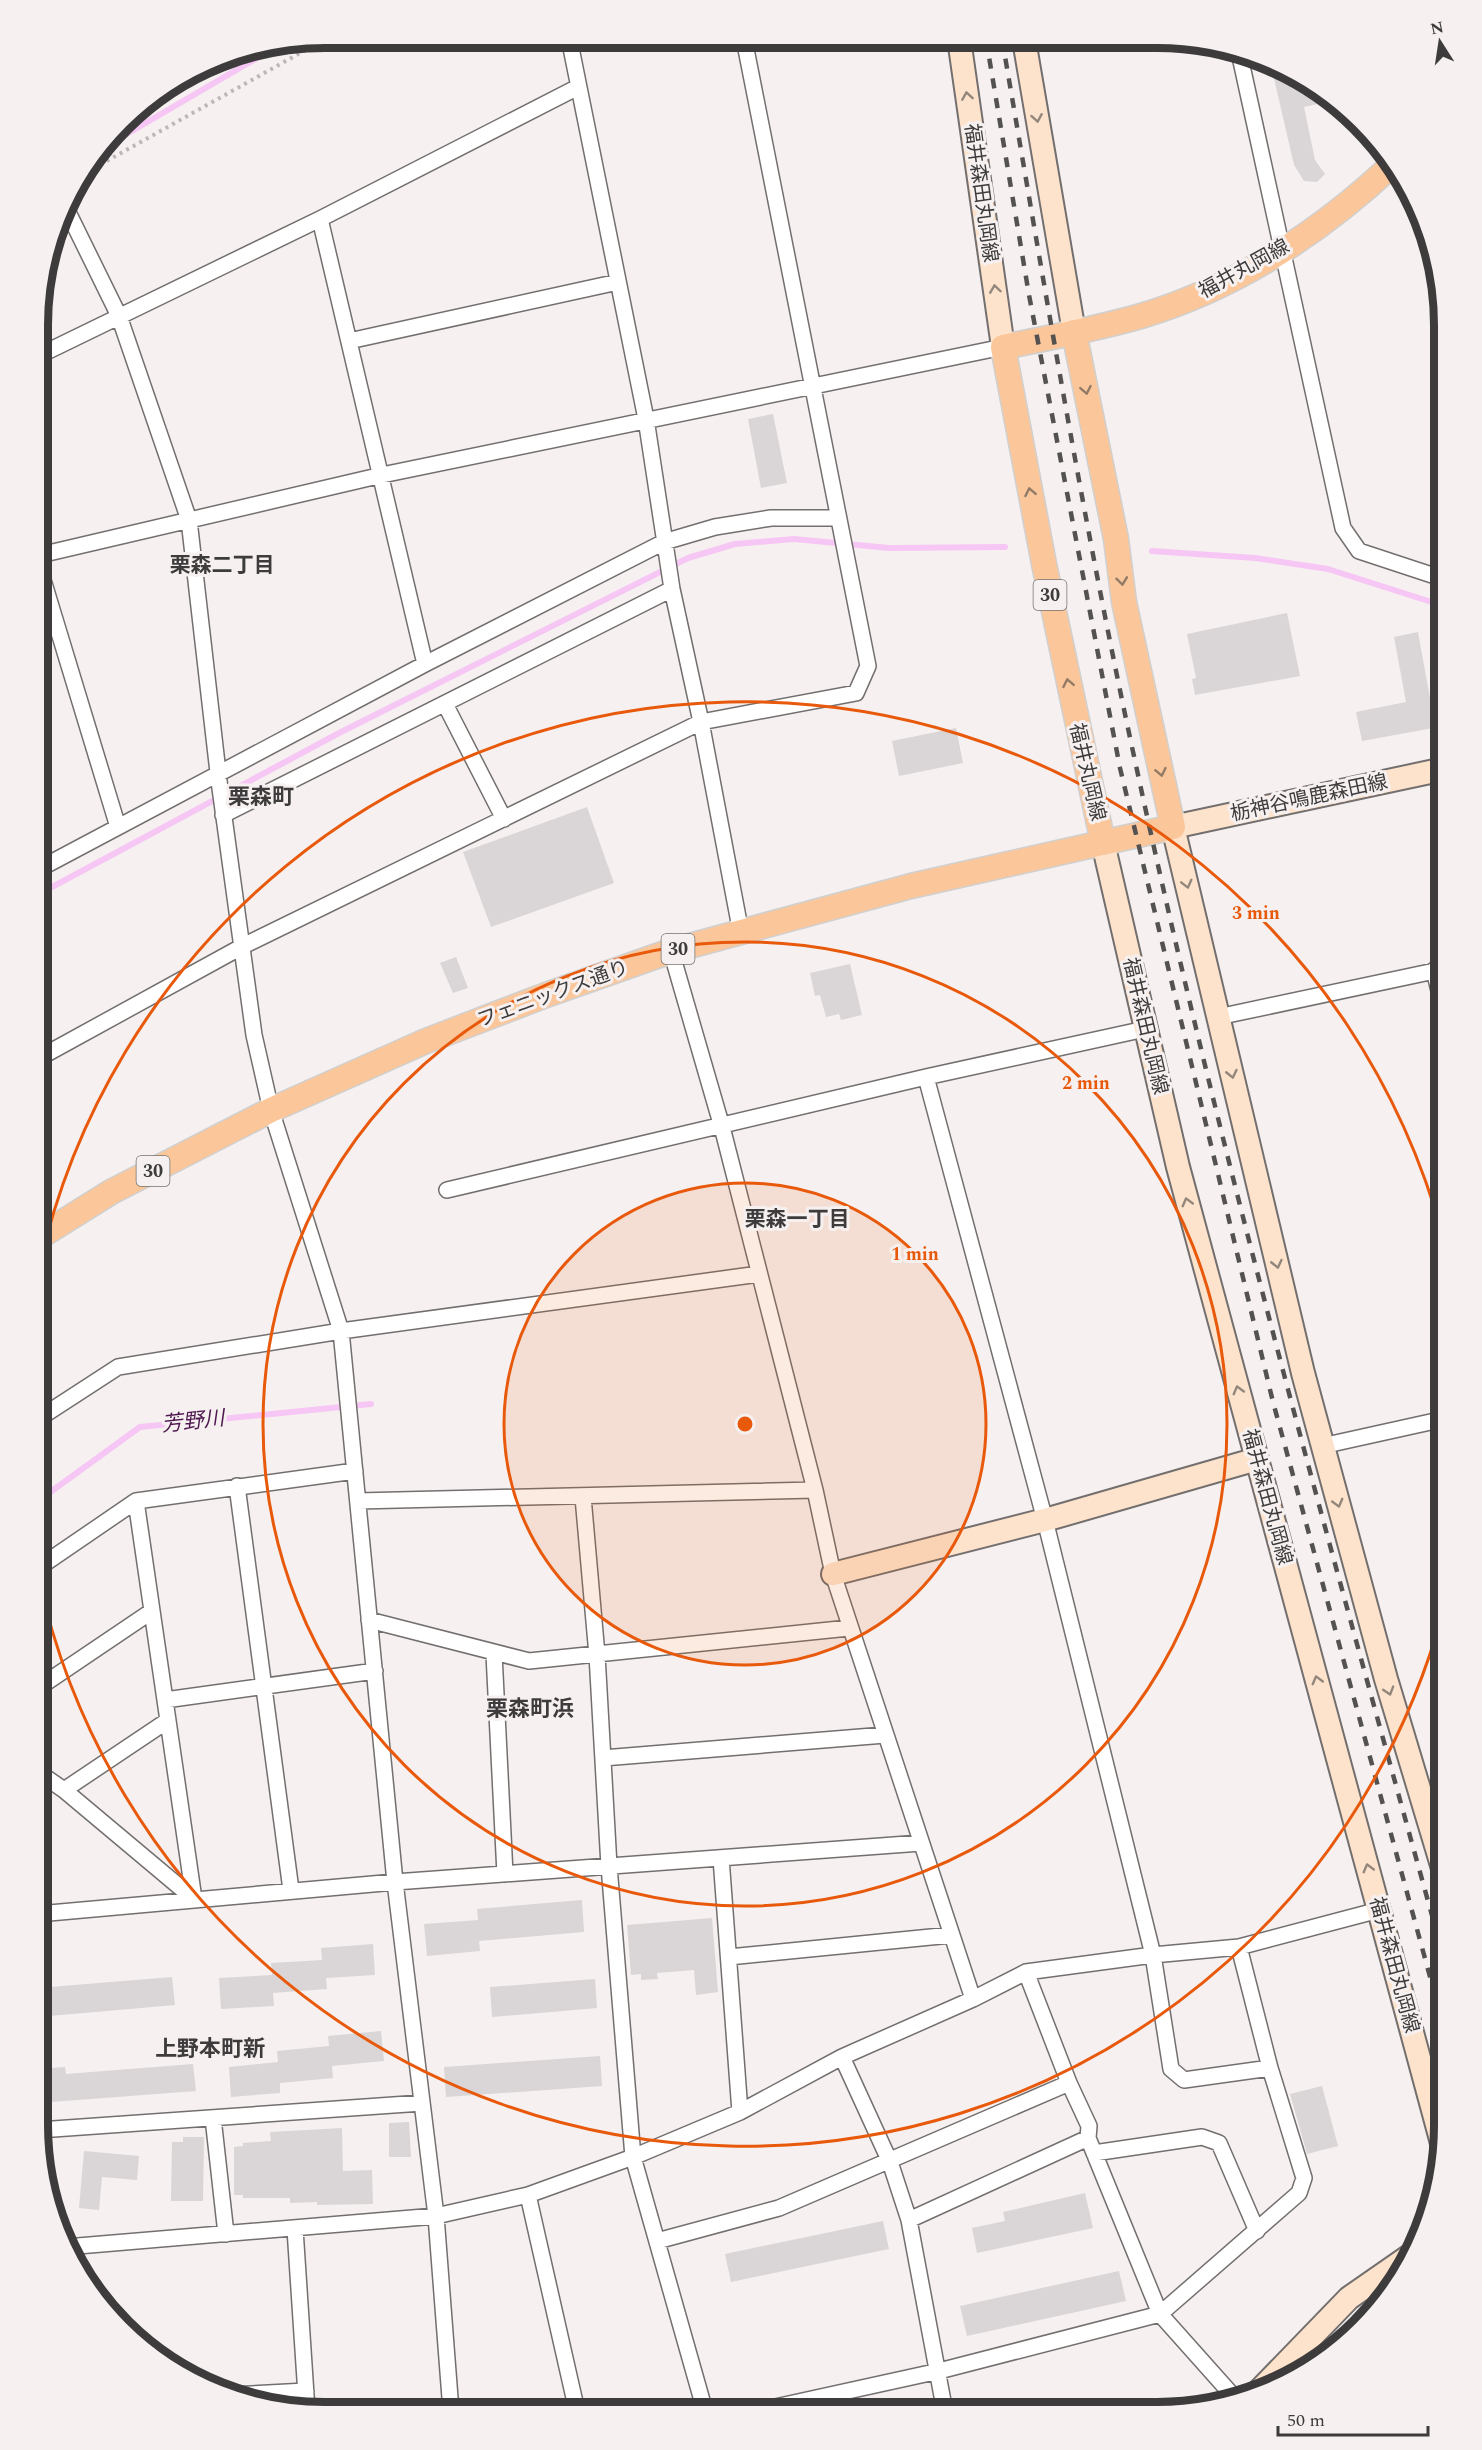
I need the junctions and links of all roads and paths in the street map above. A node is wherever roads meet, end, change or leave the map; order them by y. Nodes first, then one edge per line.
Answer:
1 (571, 48) edge
2 (746, 48) edge
3 (959, 48) edge
4 (1025, 48) edge
5 (307, 49) edge
6 (1241, 61) edge
7 (578, 87) junction
8 (99, 165) edge
9 (1386, 170) edge
10 (70, 217) edge
11 (320, 219) junction
12 (1281, 252) junction
13 (618, 282) junction
14 (119, 316) junction
15 (1074, 332) junction
16 (349, 341) junction
17 (1004, 347) junction
18 (48, 351) edge
19 (811, 385) junction
20 (646, 419) junction
21 (382, 475) junction
22 (837, 519) junction
23 (189, 520) junction
24 (664, 542) junction
25 (48, 553) edge
26 (1434, 576) edge
27 (672, 589) junction
28 (48, 596) edge
29 (425, 664) junction
30 (445, 704) junction
31 (701, 722) junction
32 (1434, 771) edge
33 (219, 777) junction
34 (223, 815) junction
35 (504, 819) junction
36 (118, 827) junction
37 (1173, 827) junction
38 (1103, 843) junction
39 (48, 864) edge
40 (741, 933) junction
41 (243, 946) junction
42 (671, 951) junction
43 (1434, 970) edge
44 (1218, 1017) junction
45 (1145, 1029) junction
46 (48, 1053) edge
47 (926, 1077) junction
48 (271, 1110) junction
49 (722, 1127) junction
50 (447, 1190) dead end
51 (48, 1231) edge
52 (759, 1274) junction
53 (341, 1330) junction
54 (48, 1412) edge
55 (1434, 1421) edge
56 (1322, 1446) junction
57 (1257, 1460) junction
58 (355, 1471) junction
59 (237, 1485) junction
60 (815, 1490) junction
61 (583, 1497) junction
62 (136, 1500) junction
63 (358, 1502) junction
64 (1045, 1520) junction
65 (48, 1561) edge
66 (833, 1574) junction
67 (152, 1611) junction
68 (369, 1620) junction
69 (849, 1628) junction
70 (494, 1654) junction
71 (597, 1655) junction
72 (375, 1671) junction
73 (48, 1681) edge
74 (262, 1686) junction
75 (165, 1700) junction
76 (167, 1721) junction
77 (885, 1735) junction
78 (603, 1758) junction
79 (48, 1779) edge
80 (64, 1790) junction
81 (1434, 1839) edge
82 (921, 1843) junction
83 (721, 1858) junction
84 (609, 1866) junction
85 (505, 1874) junction
86 (395, 1882) junction
87 (291, 1890) junction
88 (194, 1899) junction
89 (1379, 1910) junction
90 (48, 1913) edge
91 (951, 1935) junction
92 (1239, 1947) junction
93 (1154, 1955) junction
94 (729, 1957) junction
95 (1026, 1972) junction
96 (973, 2000) junction
97 (842, 2057) junction
98 (1270, 2068) junction
99 (1069, 2083) junction
100 (422, 2103) junction
101 (740, 2112) junction
102 (1434, 2114) edge
103 (213, 2118) junction
104 (48, 2129) edge
105 (1088, 2138) junction
106 (1094, 2153) junction
107 (633, 2157) junction
108 (890, 2162) junction
109 (528, 2195) junction
110 (436, 2216) junction
111 (909, 2220) junction
112 (295, 2229) junction
113 (1257, 2231) junction
114 (226, 2234) junction
115 (657, 2241) junction
116 (77, 2246) edge
117 (1395, 2266) edge
118 (1160, 2314) junction
119 (939, 2371) junction
120 (1274, 2376) edge
121 (306, 2391) junction
122 (1230, 2393) edge
123 (256, 2394) edge
124 (307, 2401) edge
125 (450, 2402) edge
126 (575, 2402) edge
127 (702, 2402) edge
128 (798, 2402) edge
129 (944, 2402) edge

1 - 7 street
2 - 19 street
17 -> 3 main road, 福井森田丸岡線
4 -> 15 main road
5 - 8 path
6 - 12 street
7 - 11 street
7 - 13 street
9 - 12 main road, 福井丸岡線
10 - 14 street
11 - 14 street
11 - 16 street
12 - 15 main road, 福井丸岡線
12 - 26 street
13 - 16 street
13 - 20 street
14 - 18 street
14 - 23 street
15 - 17 main road, 福井丸岡線
15 -> 37 main road
16 - 21 street
17 - 19 street
38 -> 17 main road, 福井丸岡線 / 30
19 - 20 street
19 - 22 street
20 - 21 street
20 - 24 street
21 - 23 street
21 - 29 street
22 - 24 street
22 - 31 street
23 - 25 street
23 - 33 street
24 - 27 street
24 - 29 street
27 - 30 street
27 - 31 street
28 - 36 street
29 - 33 street
30 - 34 street
30 - 35 street
31 - 35 street
31 - 40 street
32 - 37 main road, 栃神谷鳴鹿森田線
33 - 34 street
33 - 36 street
34 - 41 street
35 - 41 street
36 - 39 street
37 - 38 main road, 福井丸岡線 / 30
37 -> 44 main road
38 - 40 main road, フェニックス通り / 30
38 - 45 main road, 福井森田丸岡線
40 - 42 main road, フェニックス通り / 30
41 - 46 street
41 - 48 street
42 - 48 main road, フェニックス通り / 30
42 - 49 street
43 - 44 street
44 -> 56 main road
45 - 47 street
57 -> 45 main road, 福井森田丸岡線
47 - 49 street
47 - 64 street
48 - 51 main road, フェニックス通り / 30
48 - 53 street
49 - 50 street
49 - 52 street
52 - 53 street
52 - 60 street
53 - 54 street
53 - 58 street
55 - 56 street
56 -> 81 main road
57 - 64 main road
89 -> 57 main road, 福井森田丸岡線
58 - 59 street
58 - 63 street
59 - 62 street
59 - 74 street
60 - 61 street
60 - 66 street
61 - 63 street
61 - 71 street
62 - 65 street
62 - 67 street
63 - 68 street
64 - 66 main road
64 - 93 street
66 - 69 street
67 - 73 street
67 - 75 street
68 - 70 street
68 - 72 street
69 - 71 street
69 - 77 street
70 - 71 street
70 - 85 street
71 - 78 street
72 - 74 street
72 - 86 street
74 - 75 street
74 - 87 street
75 - 76 street
76 - 80 street
76 - 88 street
77 - 78 street
77 - 82 street
78 - 84 street
79 - 80 street
80 - 88 street
82 - 83 street
82 - 91 street
83 - 84 street
83 - 94 street
84 - 85 street
84 - 107 street
85 - 86 street
86 - 87 street
86 - 100 street
87 - 88 street
88 - 90 street
89 - 92 street
89 - 102 main road, 福井森田丸岡線
91 - 94 street
91 - 96 street
92 - 93 street
92 - 98 street
93 - 95 street
93 - 98 street
94 - 101 street
95 - 96 street
95 - 99 street
96 - 97 street
97 - 101 street
97 - 108 street
98 - 113 street
99 - 105 street
99 - 108 street
100 - 103 street
100 - 110 street
101 - 107 street
103 - 104 street
103 - 114 street
105 - 106 street
105 - 111 street
106 - 113 street
106 - 118 street
107 - 109 street
107 - 115 street
108 - 111 street
108 - 115 street
109 - 110 street
109 - 126 street
110 - 112 street
110 - 125 street
111 - 119 street
112 - 114 street
112 - 121 street
113 - 118 street
114 - 116 street
115 - 127 street
117 - 120 main road
118 - 119 street
118 - 122 street
119 - 128 street
119 - 129 street
121 - 123 street
121 - 124 street

